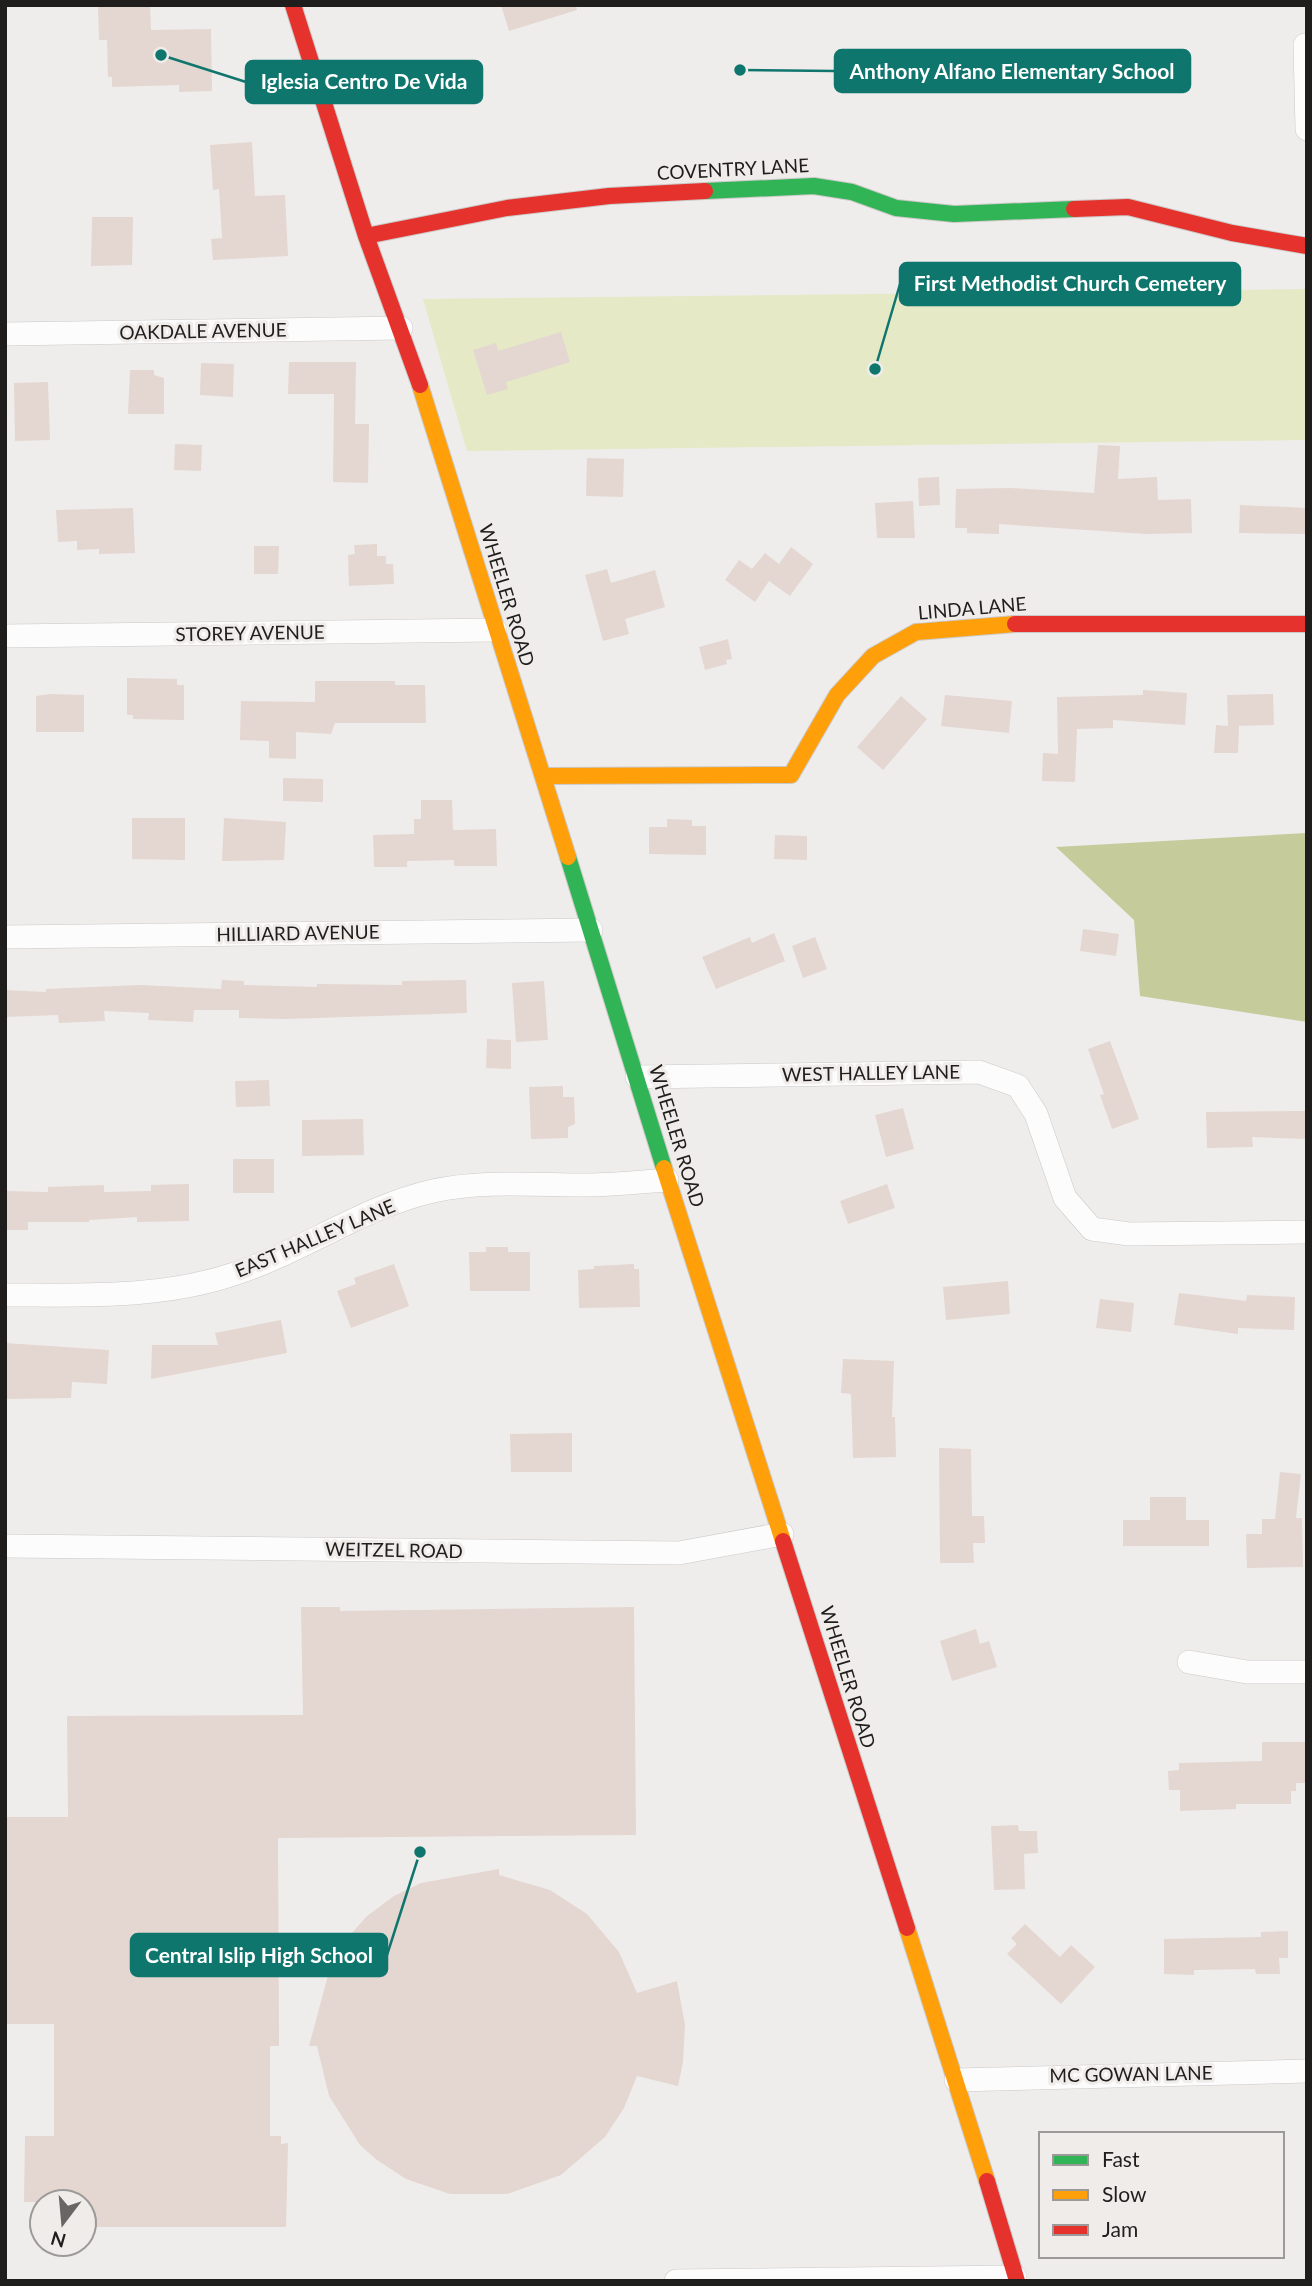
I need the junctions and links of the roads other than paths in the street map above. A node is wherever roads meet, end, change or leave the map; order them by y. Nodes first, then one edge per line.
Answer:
1 (293, 5) edge
2 (1306, 45) edge
3 (1307, 129) edge
4 (366, 236) junction
5 (1307, 246) edge
6 (401, 328) junction
7 (5, 334) edge
8 (1307, 624) edge
9 (495, 630) junction
10 (5, 636) edge
11 (542, 776) junction
12 (591, 930) junction
13 (5, 937) edge
14 (638, 1077) junction
15 (667, 1180) junction
16 (1307, 1232) edge
17 (5, 1295) edge
18 (782, 1534) junction
19 (5, 1546) edge
20 (1189, 1662) dead end
21 (1307, 1672) edge
22 (1307, 2071) edge
23 (956, 2080) junction
24 (1016, 2279) edge
25 (676, 2281) edge

1 - 4 main road, WHEELER ROAD
2 - 3 street
4 - 5 main road, COVENTRY LANE
4 - 6 main road, WHEELER ROAD
6 - 7 street, OAKDALE AVENUE
6 - 9 main road, WHEELER ROAD
8 - 11 main road, LINDA LANE
9 - 10 street, STOREY AVENUE
9 - 11 main road, WHEELER ROAD
11 - 12 main road, WHEELER ROAD
12 - 13 street, HILLIARD AVENUE
12 - 14 main road, WHEELER ROAD
14 - 15 main road, WHEELER ROAD
14 - 16 street, WEST HALLEY LANE
15 - 17 street, EAST HALLEY LANE
15 - 18 main road, WHEELER ROAD
18 - 19 street, WEITZEL ROAD
18 - 23 main road, WHEELER ROAD
20 - 21 street
22 - 23 street, MC GOWAN LANE
23 - 24 main road, WHEELER ROAD
24 - 25 street

